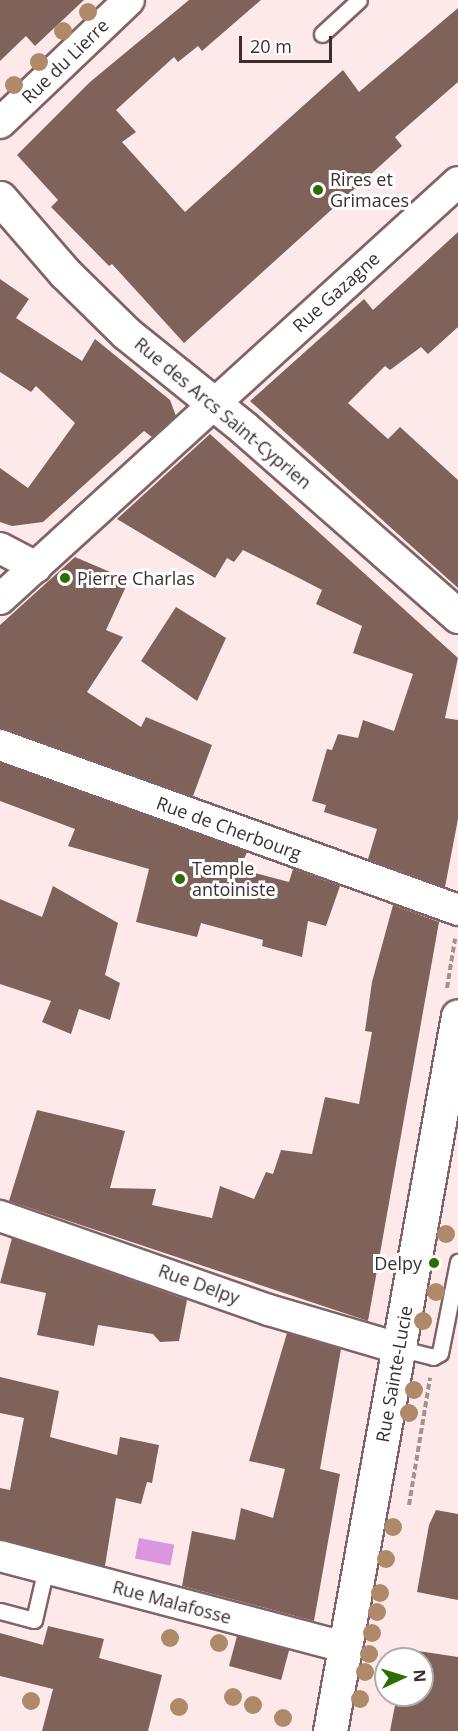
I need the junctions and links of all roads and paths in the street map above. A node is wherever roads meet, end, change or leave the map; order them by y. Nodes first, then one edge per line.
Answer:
1 (359, 0) edge
2 (125, 1) edge
3 (322, 34) dead end
4 (0, 123) edge
5 (458, 182) edge
6 (0, 198) edge
7 (214, 403) junction
8 (0, 548) edge
9 (36, 567) junction
10 (0, 599) edge
11 (458, 616) edge
12 (0, 745) edge
13 (458, 910) edge
14 (458, 1016) edge
15 (0, 1216) edge
16 (458, 1262) edge
17 (398, 1348) junction
18 (434, 1357) junction
19 (409, 1505) dead end
20 (0, 1556) edge
21 (46, 1568) junction
22 (0, 1611) edge
23 (345, 1647) junction
24 (330, 1731) edge

1 - 3 lane
2 - 4 street, Rue du Lierre
5 - 7 street, Rue Gazagne
6 - 7 street, Rue des Arcs Saint-Cyprien
7 - 9 street, Rue Gazagne
7 - 11 street, Rue des Arcs Saint-Cyprien
8 - 9 street
9 - 10 street, Rue Gazagne
12 - 13 street, Rue de Cherbourg
14 - 17 street, Rue Sainte-Lucie
15 - 17 street, Rue Delpy
16 - 18 lane
17 - 18 lane
17 - 23 street, Rue Sainte-Lucie
18 - 19 path
20 - 21 street, Rue Malafosse
21 - 22 lane
21 - 23 street, Rue Malafosse
23 - 24 street, Rue Sainte-Lucie

